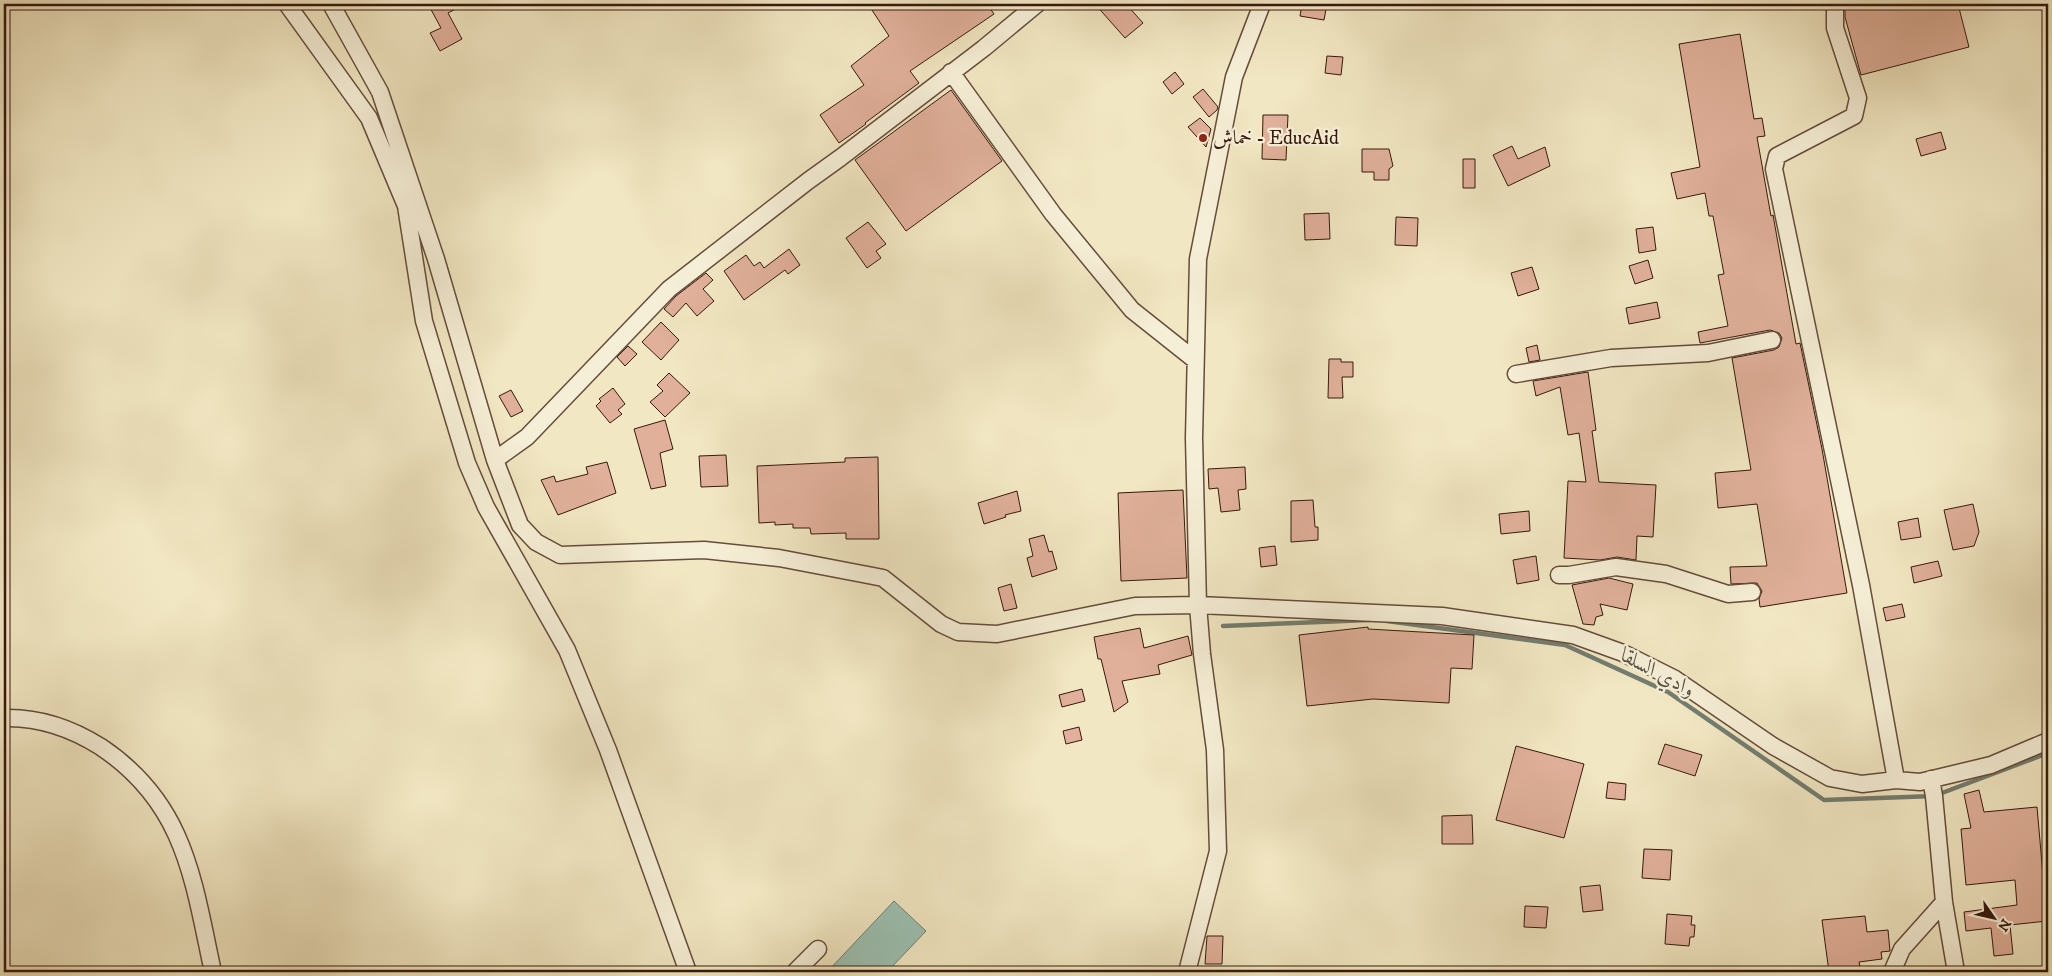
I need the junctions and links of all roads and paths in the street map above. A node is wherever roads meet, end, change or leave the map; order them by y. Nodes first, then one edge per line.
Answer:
1 (288, 4) edge
2 (331, 4) edge
3 (1037, 4) edge
4 (1262, 4) edge
5 (1835, 4) edge
6 (951, 72) junction
7 (1772, 340) dead end
8 (1196, 360) junction
9 (1516, 374) dead end
10 (495, 460) junction
11 (1559, 575) dead end
12 (1752, 592) dead end
13 (1198, 605) junction
14 (4, 718) edge
15 (2048, 741) edge
16 (1931, 779) junction
17 (1896, 780) junction
18 (1944, 902) junction
19 (818, 949) dead end
20 (214, 972) edge
21 (688, 972) edge
22 (795, 972) edge
23 (1187, 972) edge
24 (1892, 972) edge
25 (1956, 972) edge

1 - 21 street
2 - 10 street
3 - 6 street
4 - 8 street
5 - 17 street
6 - 8 street
6 - 10 street
7 - 9 street
8 - 13 street
10 - 13 street
11 - 12 street
13 - 17 street
13 - 23 street
14 - 20 street
15 - 16 street
16 - 17 street
16 - 18 street
18 - 24 street
18 - 25 street
19 - 22 street

